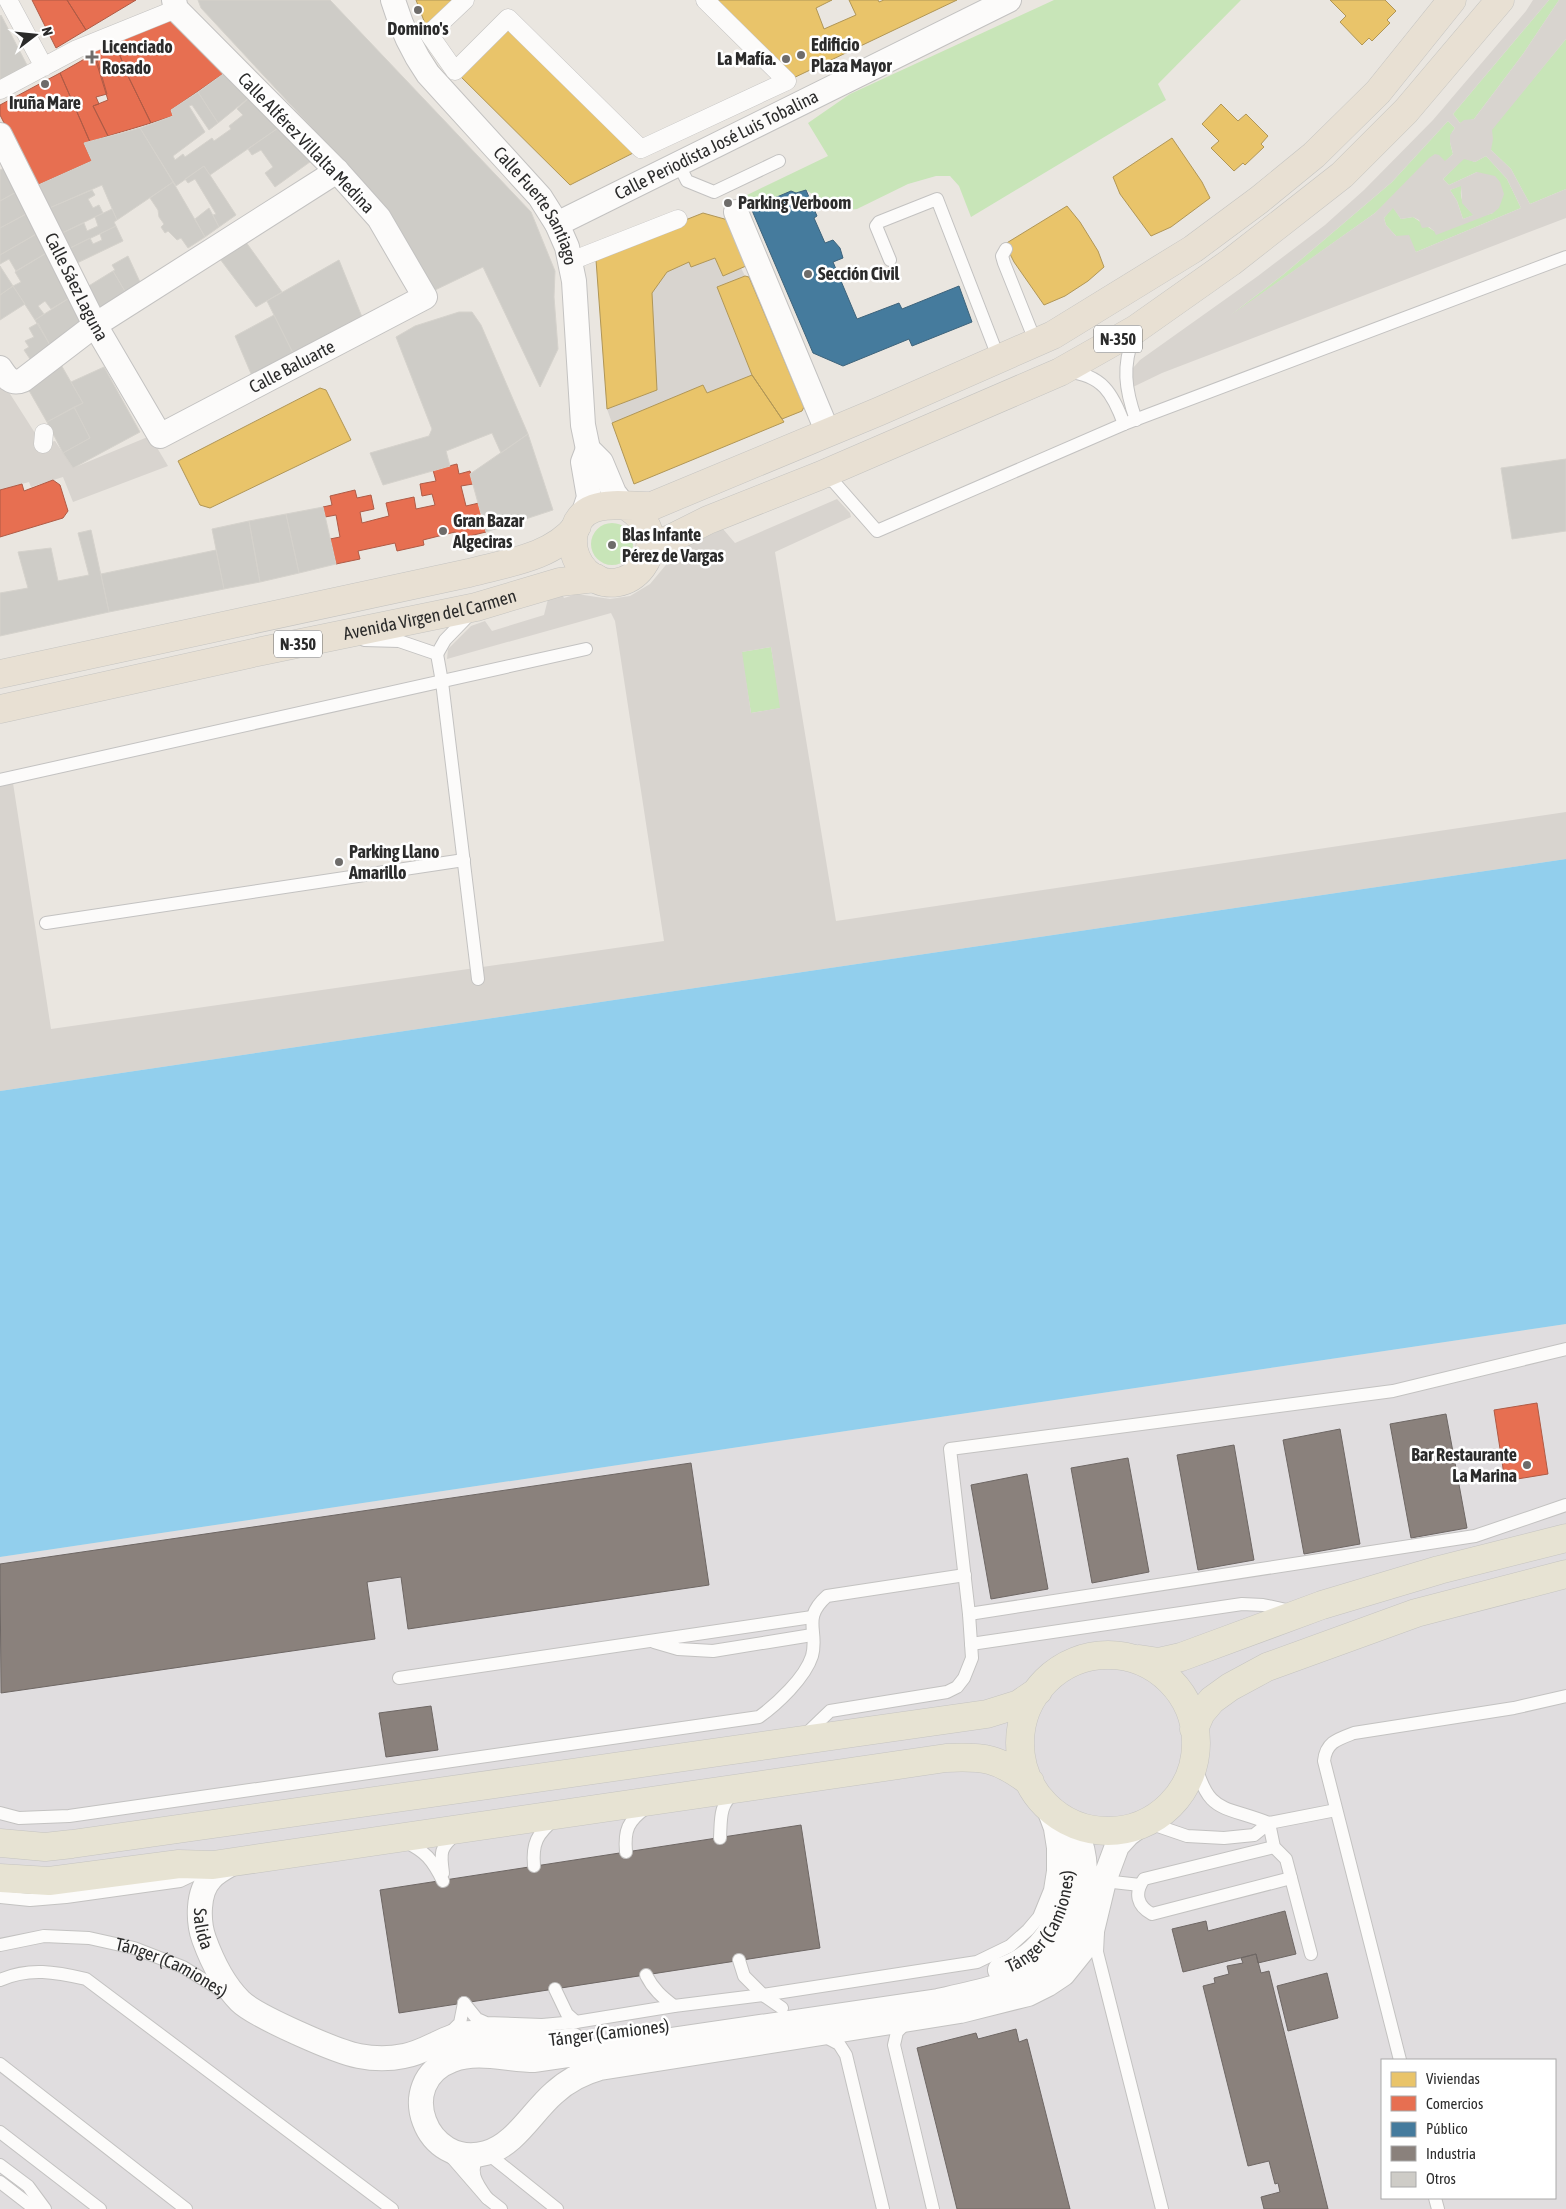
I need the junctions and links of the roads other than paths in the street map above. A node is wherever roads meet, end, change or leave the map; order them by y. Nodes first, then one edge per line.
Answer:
1 (8, 0) edge
2 (393, 0) edge
3 (465, 0) edge
4 (705, 0) edge
5 (1009, 0) edge
6 (1452, 0) edge
7 (1500, 0) edge
8 (175, 4) edge
9 (44, 67) junction
10 (0, 90) edge
11 (0, 135) edge
12 (779, 160) dead end
13 (678, 163) junction
14 (337, 171) junction
15 (736, 212) dead end
16 (678, 219) dead end
17 (557, 224) junction
18 (1006, 249) dead end
19 (1566, 257) edge
20 (890, 260) dead end
21 (571, 261) junction
22 (425, 297) joint
23 (95, 325) junction
24 (1136, 329) junction
25 (1036, 343) junction
26 (1000, 359) junction
27 (1060, 372) junction
28 (6, 378) edge
29 (1130, 422) junction
30 (828, 433) junction
31 (156, 438) joint
32 (588, 449) junction
33 (819, 476) junction
34 (626, 507) junction
35 (579, 522) junction
36 (650, 549) junction
37 (596, 578) junction
38 (476, 607) junction
39 (327, 639) junction
40 (586, 649) dead end
41 (437, 654) junction
42 (0, 674) edge
43 (442, 682) junction
44 (0, 709) edge
45 (0, 780) edge
46 (464, 860) junction
47 (46, 923) dead end
48 (478, 979) dead end
49 (1566, 1349) edge
50 (1566, 1505) edge
51 (1566, 1538) edge
52 (1566, 1574) edge
53 (965, 1575) junction
54 (1301, 1613) junction
55 (969, 1614) junction
56 (812, 1617) junction
57 (812, 1635) junction
58 (649, 1641) junction
59 (971, 1644) junction
60 (1137, 1659) junction
61 (399, 1678) dead end
62 (1038, 1691) junction
63 (1566, 1696) edge
64 (1194, 1729) junction
65 (799, 1742) junction
66 (1193, 1756) junction
67 (745, 1787) junction
68 (1034, 1788) junction
69 (657, 1799) junction
70 (1336, 1810) junction
71 (0, 1814) edge
72 (561, 1814) junction
73 (1065, 1819) junction
74 (1269, 1823) junction
75 (1143, 1824) junction
76 (462, 1829) junction
77 (397, 1838) junction
78 (720, 1838) dead end
79 (0, 1843) edge
80 (1274, 1847) junction
81 (626, 1852) dead end
82 (225, 1863) junction
83 (534, 1866) dead end
84 (0, 1878) edge
85 (1291, 1878) junction
86 (1104, 1881) junction
87 (1140, 1885) junction
88 (0, 1897) edge
89 (30, 1900) junction
90 (0, 1903) edge
91 (1098, 1910) junction
92 (0, 1945) edge
93 (1312, 1954) dead end
94 (739, 1960) dead end
95 (646, 1975) dead end
96 (0, 1980) edge
97 (555, 1989) dead end
98 (240, 2002) junction
99 (773, 2002) junction
100 (674, 2006) junction
101 (916, 2018) junction
102 (576, 2022) junction
103 (508, 2024) junction
104 (470, 2033) junction
105 (814, 2033) junction
106 (437, 2044) junction
107 (1400, 2059) edge
108 (0, 2064) edge
109 (0, 2132) edge
110 (445, 2149) junction
111 (483, 2154) junction
112 (0, 2165) edge
113 (0, 2182) edge
114 (487, 2198) junction
115 (35, 2209) edge
116 (45, 2209) edge
117 (100, 2209) edge
118 (186, 2209) edge
119 (392, 2209) edge
120 (501, 2209) edge
121 (557, 2209) edge
122 (882, 2209) edge
123 (933, 2209) edge
124 (1162, 2209) edge

1 - 9 street
2 - 17 street, Calle Fuerte Santiago
3 - 4 street
5 - 13 street, Calle Periodista José Luis Tobalina
6 - 25 highway, N-350
7 - 24 highway, N-350
8 - 9 street
8 - 14 street, Calle Alférez Villalta Medina
9 - 10 street
11 - 23 street, Calle Sáez Laguna
12 - 13 lane
13 - 17 street, Calle Periodista José Luis Tobalina
14 - 22 street, Calle Alférez Villalta Medina
14 - 23 street
15 - 30 street
16 - 21 street
17 - 21 street, Calle Fuerte Santiago
18 - 25 lane
19 - 29 lane
20 - 26 lane
21 - 32 street, Calle Fuerte Santiago
22 - 31 street, Calle Baluarte
23 - 28 street
23 - 31 street, Calle Sáez Laguna
24 - 27 highway, N-350
24 - 29 lane
25 - 26 highway, N-350
26 - 30 highway, N-350
27 - 29 lane
27 - 33 highway, N-350
29 - 33 lane
30 - 34 highway, N-350
32 - 34 street, Calle Fuerte Santiago
32 - 35 street, Calle Fuerte Santiago
33 - 36 highway, N-350
34 - 35 highway, N-350
34 - 36 highway
35 - 37 highway
35 - 42 highway, Avenida Virgen del Carmen / N-350
36 - 37 highway, N-350
37 - 38 highway, Avenida Virgen del Carmen / N-350
38 - 39 highway, Avenida Virgen del Carmen / N-350
38 - 41 lane
39 - 41 lane
39 - 44 highway, Avenida Virgen del Carmen / N-350
40 - 43 lane
41 - 43 lane
43 - 45 lane
43 - 46 lane
46 - 47 lane
46 - 48 lane
49 - 53 lane
50 - 55 lane
51 - 54 main road
52 - 64 main road
53 - 55 lane
53 - 56 lane
54 - 59 lane
54 - 60 main road
55 - 59 lane
56 - 57 lane
56 - 58 lane
57 - 58 lane
57 - 71 lane
58 - 61 lane
59 - 65 lane
60 - 62 main road
60 - 64 main road
62 - 65 main road
62 - 68 main road
63 - 70 lane
64 - 66 main road
65 - 79 main road
66 - 74 lane
66 - 75 main road
67 - 68 main road
67 - 69 main road
67 - 78 lane
68 - 73 main road
68 - 99 lane
69 - 72 main road
69 - 81 lane
70 - 74 lane
70 - 107 lane
72 - 76 main road
72 - 83 lane
73 - 75 main road
73 - 99 street, Tánger (Camiones)
73 - 110 street
74 - 75 lane
74 - 80 lane
75 - 86 street
76 - 77 main road
76 - 77 lane
77 - 82 main road
80 - 85 lane
80 - 87 lane
82 - 84 main road
82 - 89 lane
82 - 98 street, Salida
85 - 87 lane
85 - 93 lane
86 - 87 lane
86 - 91 street
88 - 89 lane
89 - 90 lane
91 - 101 street
91 - 124 lane
92 - 98 lane, Tánger (Camiones)
94 - 99 lane
95 - 100 lane
96 - 119 lane
97 - 102 lane
98 - 106 street, Tánger (Camiones)
99 - 100 lane
99 - 104 street, Tánger (Camiones)
100 - 102 lane
101 - 105 street
101 - 123 lane
102 - 103 lane
103 - 104 lane
103 - 106 lane
104 - 106 street, Tánger (Camiones)
105 - 111 street
105 - 122 lane
108 - 118 lane
109 - 117 lane
110 - 111 street
110 - 114 lane
111 - 114 lane
111 - 121 lane
112 - 116 lane
113 - 115 lane
114 - 120 lane

